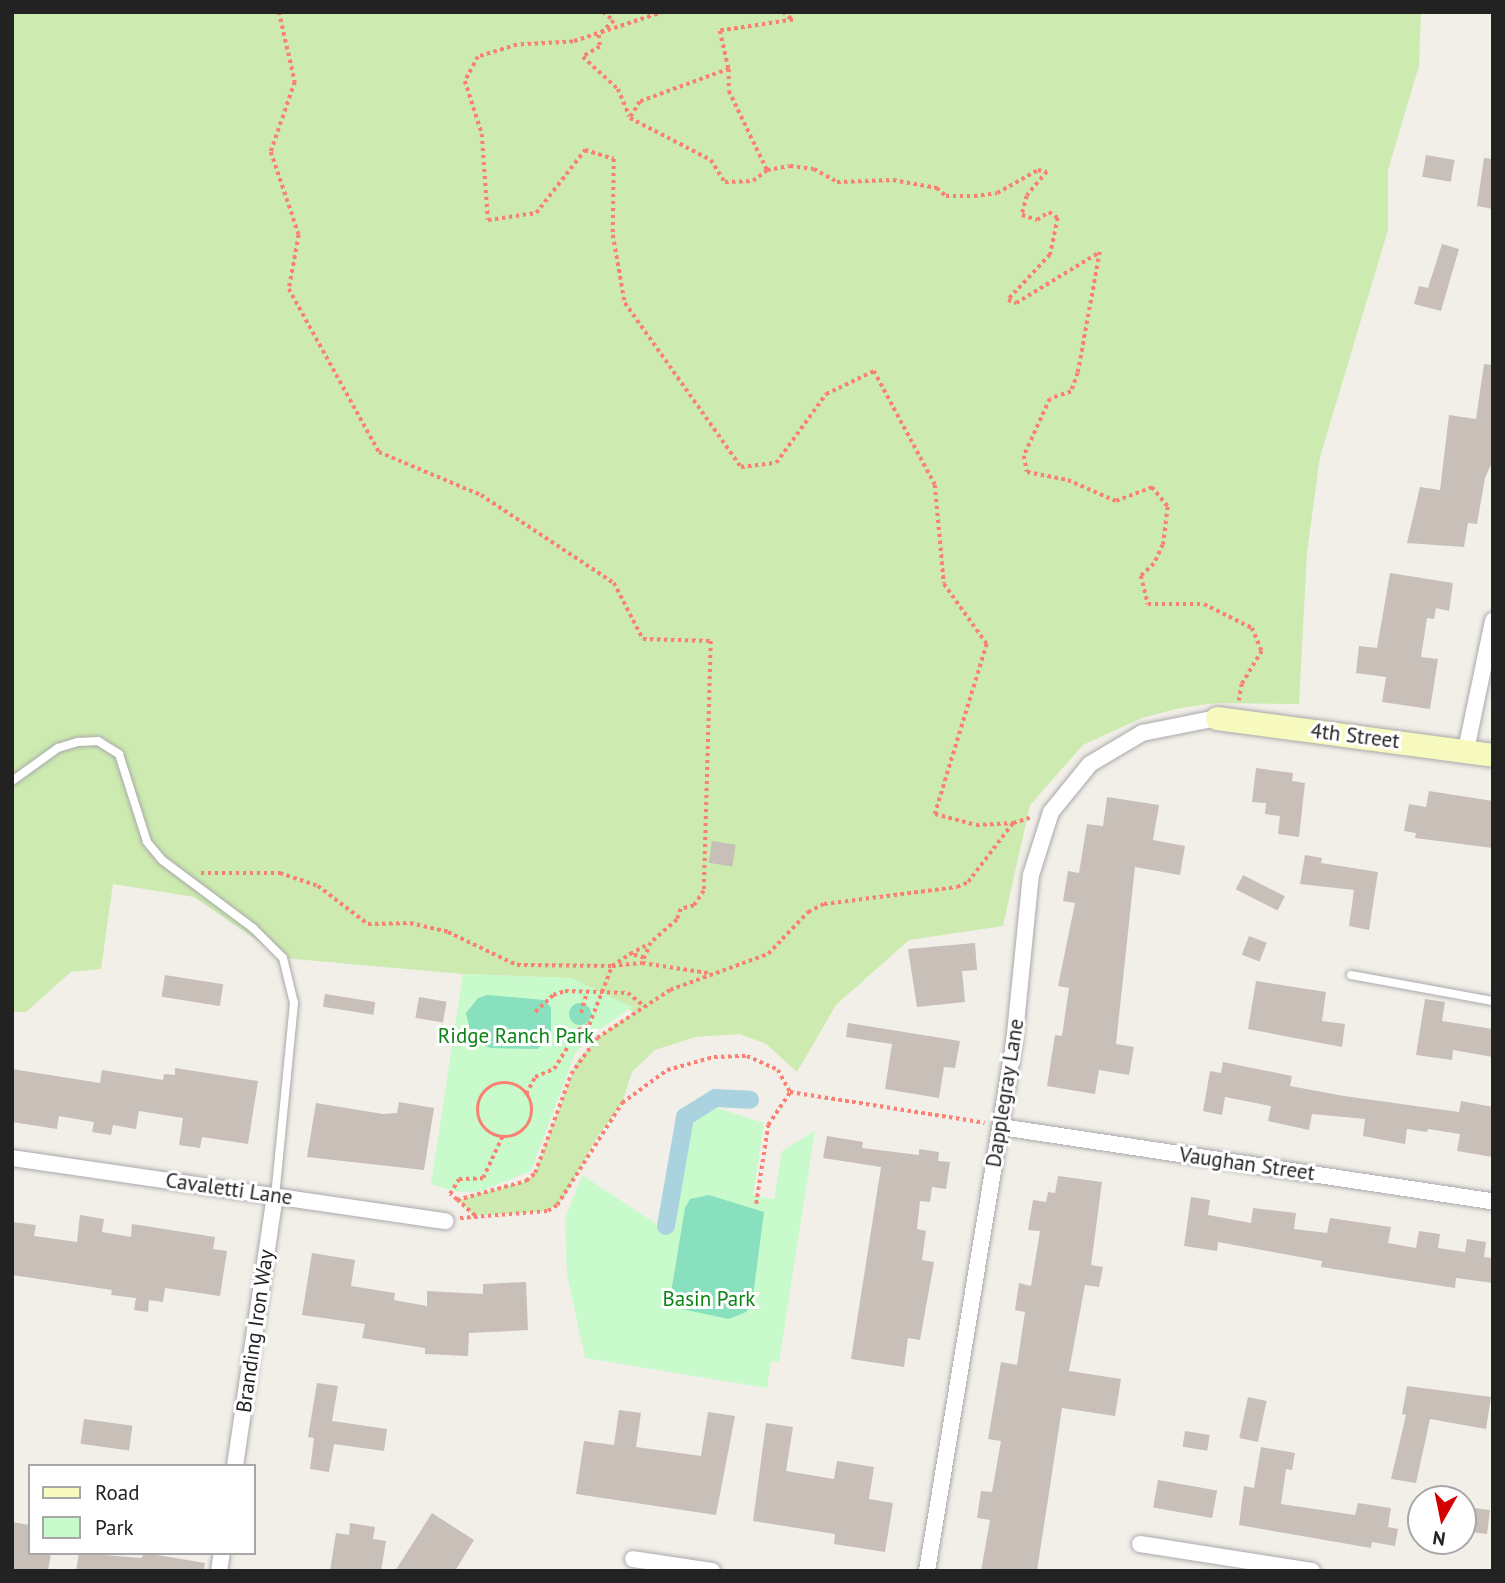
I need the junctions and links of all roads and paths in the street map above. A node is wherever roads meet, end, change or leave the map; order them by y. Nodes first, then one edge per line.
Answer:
1 (279, 12) edge
2 (603, 12) edge
3 (664, 12) edge
4 (783, 12) edge
5 (599, 35) junction
6 (729, 69) junction
7 (630, 118) junction
8 (767, 170) junction
9 (1493, 621) edge
10 (1226, 720) junction
11 (1466, 750) junction
12 (1493, 755) edge
13 (12, 781) edge
14 (1051, 812) junction
15 (1013, 823) junction
16 (186, 879) junction
17 (651, 943) junction
18 (630, 954) junction
19 (643, 961) junction
20 (612, 966) junction
21 (708, 973) junction
22 (1351, 975) dead end
23 (586, 994) junction
24 (599, 995) junction
25 (1493, 1001) edge
26 (644, 1006) junction
27 (535, 1012) dead end
28 (581, 1013) dead end
29 (790, 1092) junction
30 (526, 1094) junction
31 (1001, 1127) junction
32 (502, 1137) junction
33 (12, 1158) edge
34 (275, 1196) junction
35 (457, 1200) junction
36 (1493, 1201) edge
37 (756, 1204) dead end
38 (475, 1216) junction
39 (445, 1221) joint
40 (235, 1464) edge
41 (1140, 1544) dead end
42 (633, 1559) dead end
43 (712, 1571) edge
44 (927, 1571) edge
45 (1312, 1571) edge

1 - 17 path
2 - 5 path
3 - 5 path
4 - 6 path
5 - 7 path
5 - 15 path
6 - 7 path
6 - 8 path
7 - 8 path
8 - 10 path
9 - 11 street
10 - 11 street, 4th Street
10 - 14 street, Dapplegray Lane
11 - 12 street, 4th Street
13 - 16 lane
14 - 15 path
14 - 31 street, Dapplegray Lane
15 - 21 path
16 - 20 path
16 - 34 lane
17 - 18 path
17 - 19 path
18 - 19 path
18 - 20 path
19 - 20 path
19 - 21 path
20 - 24 path
21 - 26 path
22 - 25 lane
23 - 24 path
23 - 27 path
23 - 28 path
24 - 26 path
24 - 30 path
26 - 35 path
29 - 31 path
29 - 37 path
29 - 38 path
30 - 32 path
30 - 32 path
31 - 36 street, Vaughan Street
31 - 44 street, Dapplegray Lane
32 - 35 path
33 - 34 street, Cavaletti Lane
34 - 39 street, Cavaletti Lane
34 - 40 street, Branding Iron Way
35 - 38 path
38 - 39 path
41 - 45 street
42 - 43 street

